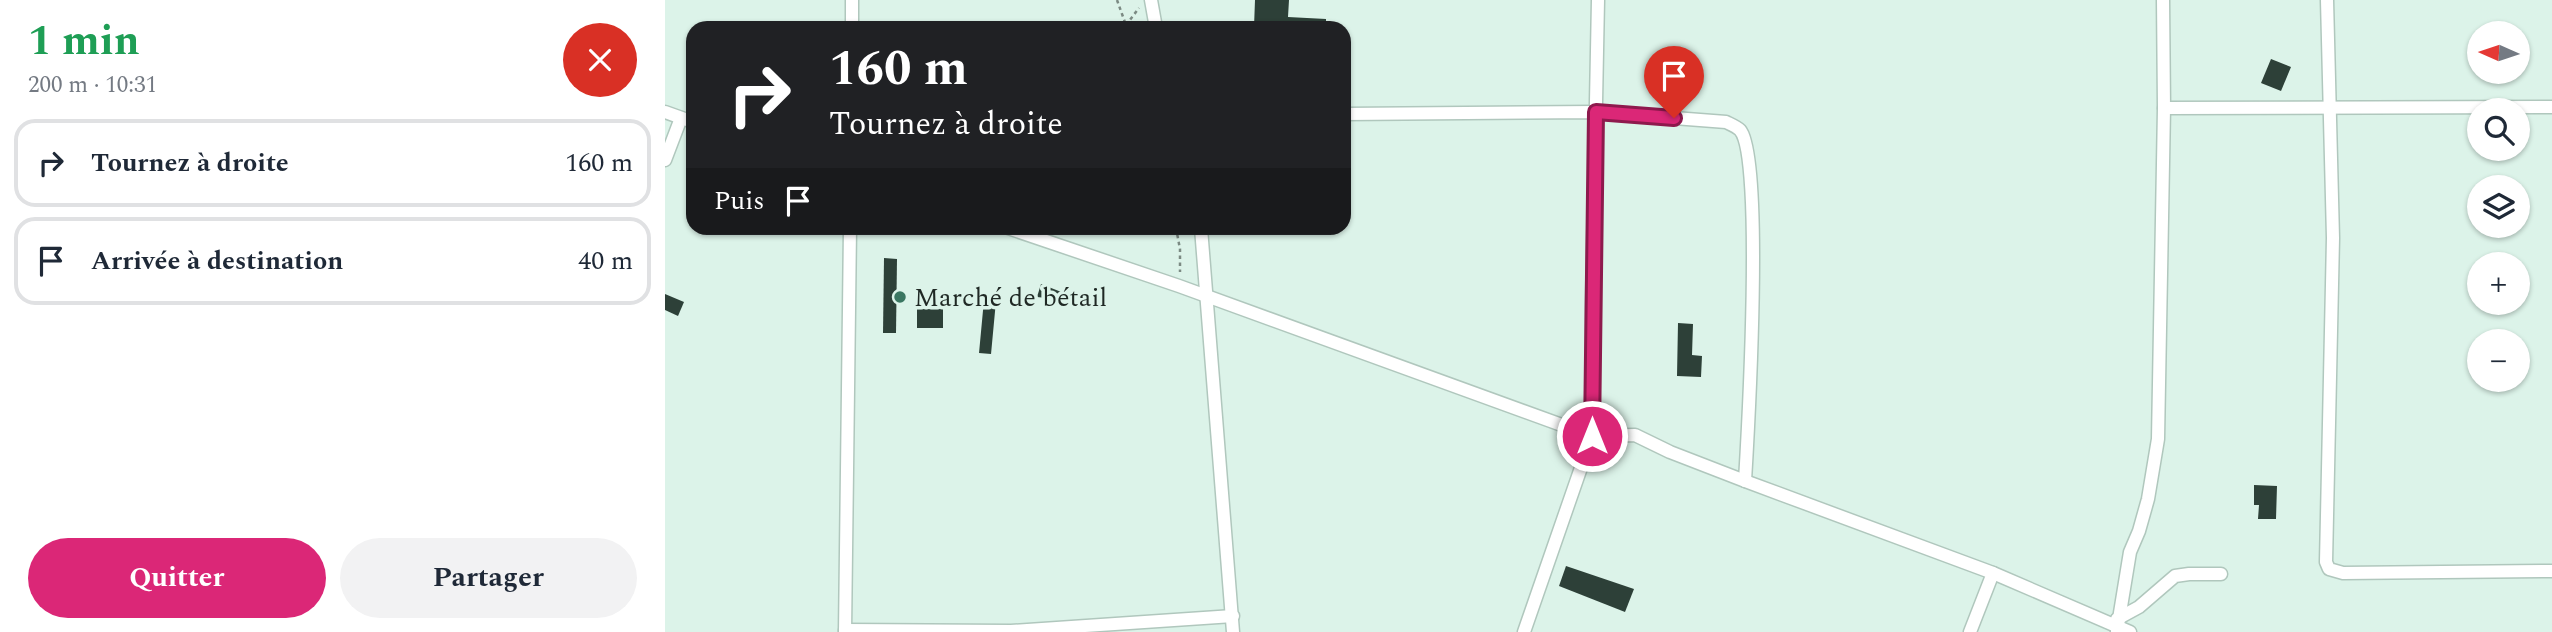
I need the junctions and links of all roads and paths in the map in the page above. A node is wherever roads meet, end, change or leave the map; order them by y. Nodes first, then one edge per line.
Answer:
1 (852, 0) edge
2 (1117, 0) edge
3 (1148, 0) edge
4 (1598, 0) edge
5 (2163, 0) edge
6 (2327, 0) edge
7 (852, 21) edge
8 (1125, 21) edge
9 (1132, 21) edge
10 (1154, 21) edge
11 (2331, 107) junction
12 (2552, 107) edge
13 (2164, 108) junction
14 (665, 112) edge
15 (1596, 112) junction
16 (1351, 114) edge
17 (686, 120) edge
18 (686, 122) edge
19 (665, 160) edge
20 (851, 235) edge
21 (1029, 235) edge
22 (1177, 235) edge
23 (1201, 235) edge
24 (1179, 286) junction
25 (1205, 295) junction
26 (1592, 436) junction
27 (1745, 481) junction
28 (2552, 571) edge
29 (1993, 573) junction
30 (2221, 574) dead end
31 (1233, 617) junction
32 (2117, 626) edge
33 (845, 631) edge
34 (1011, 631) edge
35 (1233, 632) edge
36 (1524, 632) edge
37 (1969, 632) edge
38 (2130, 632) edge

1 - 7 street
2 - 8 path
3 - 9 path
3 - 10 street
4 - 15 street
5 - 13 street
6 - 11 street
11 - 12 street
11 - 13 street
11 - 28 street
13 - 32 street
14 - 17 street
15 - 16 street
15 - 26 street
15 - 27 street
18 - 19 street
20 - 33 street
21 - 24 street
22 - 24 path
23 - 25 street
24 - 25 street
25 - 26 street
25 - 31 street
26 - 27 street
26 - 36 street
27 - 29 street
29 - 32 street
29 - 37 street
30 - 32 street
31 - 34 street
31 - 35 street
32 - 38 street
33 - 34 street

